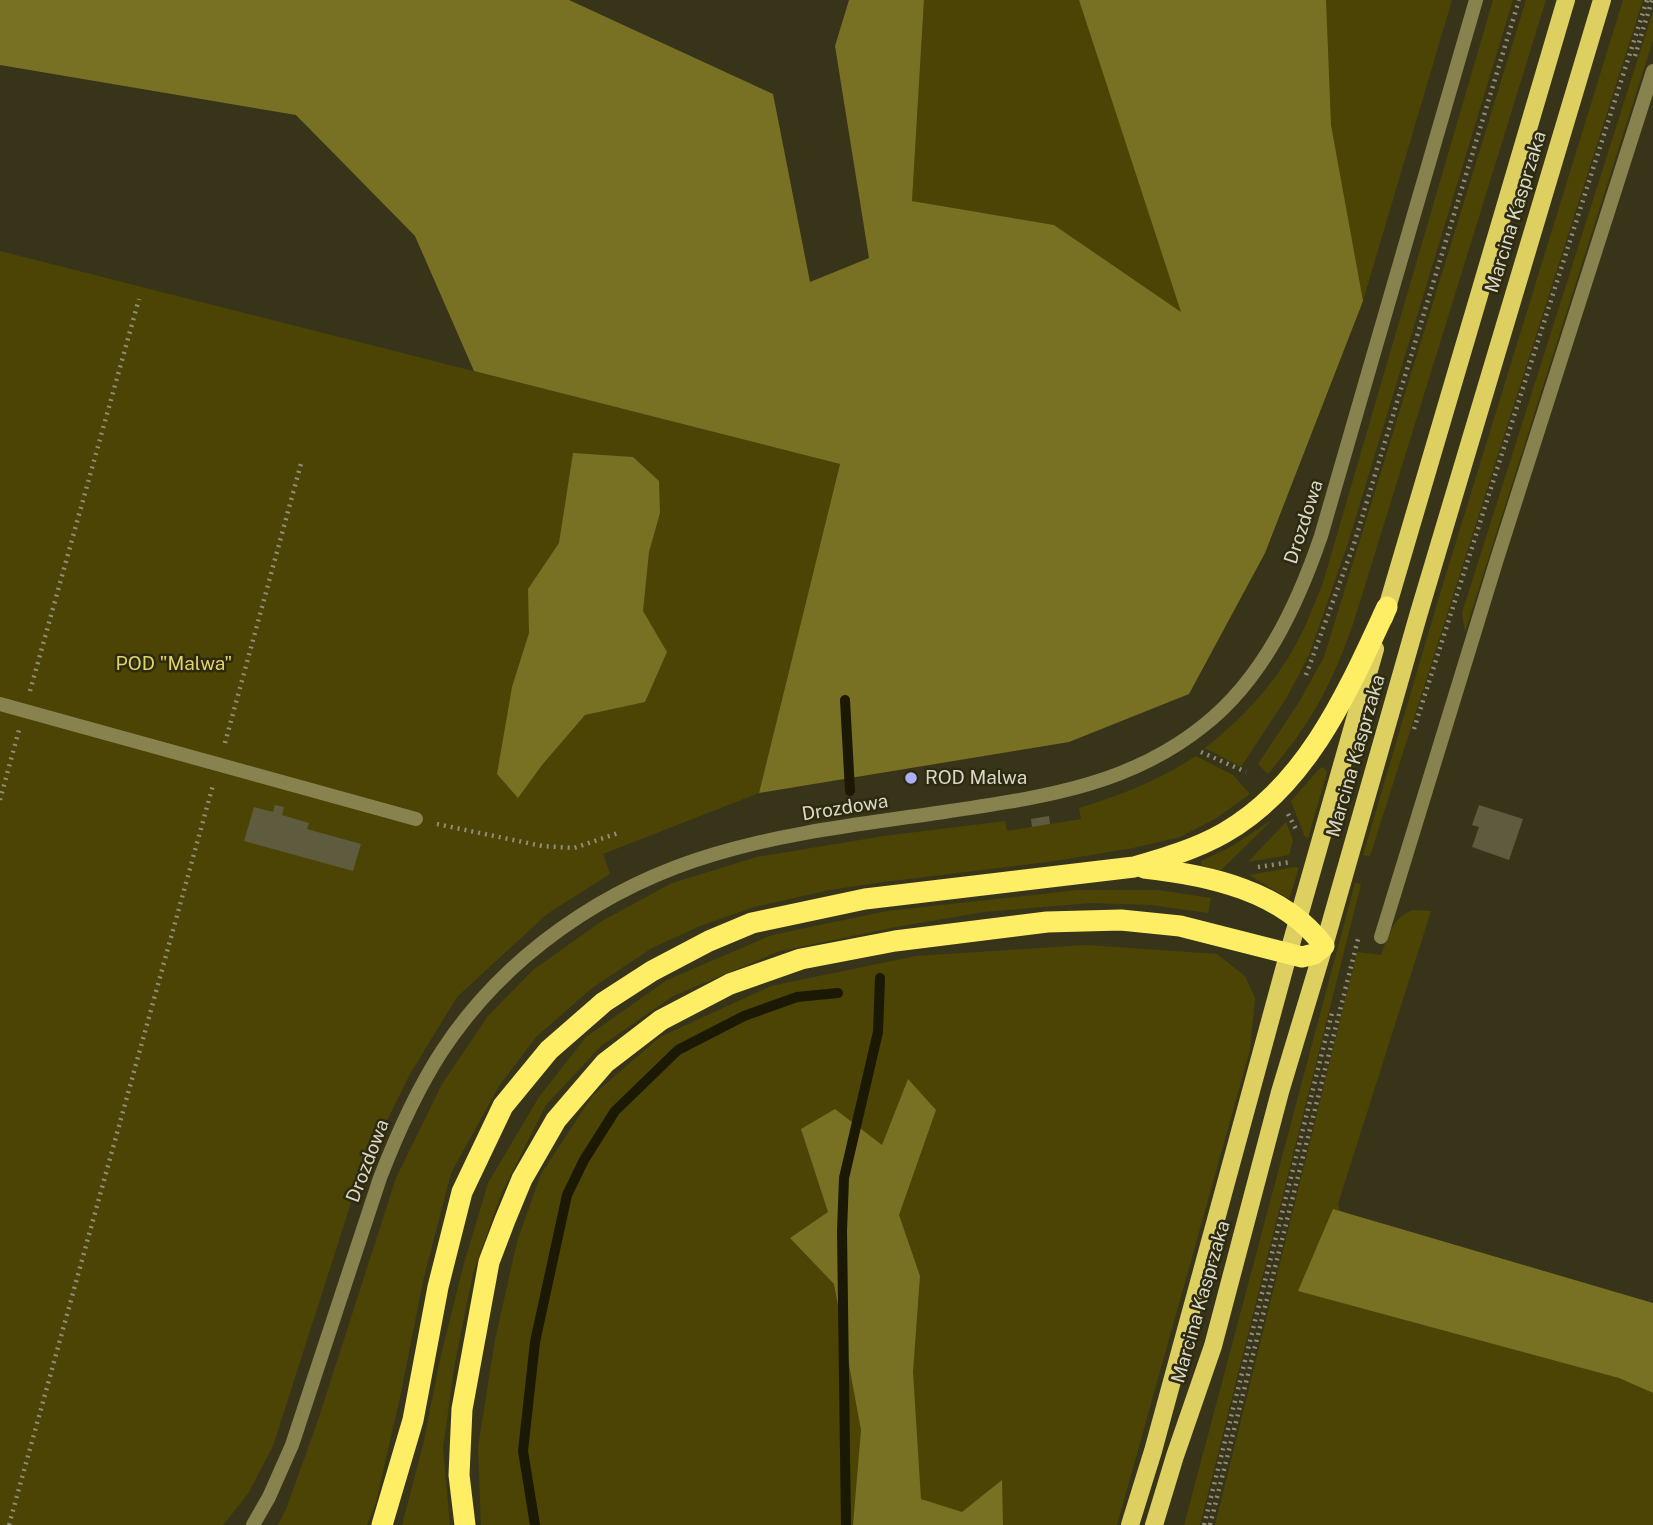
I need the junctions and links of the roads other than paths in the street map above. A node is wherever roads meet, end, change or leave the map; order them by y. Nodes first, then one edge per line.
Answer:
1 (1476, 0) edge
2 (1566, 0) edge
3 (1602, 0) edge
4 (1653, 71) edge
5 (1387, 607) junction
6 (0, 704) edge
7 (416, 819) road end
8 (1134, 867) junction
9 (1298, 920) junction
10 (1381, 937) dead end
11 (1324, 946) junction
12 (1288, 955) junction
13 (253, 1525) edge
14 (382, 1525) edge
15 (465, 1525) edge
16 (1130, 1525) edge
17 (1154, 1525) edge

1 - 13 street, Drozdowa
2 - 5 main road, Marcina Kasprzaka
3 - 11 main road, Marcina Kasprzaka
4 - 10 street
5 - 8 highway
5 - 9 main road, Marcina Kasprzaka
6 - 7 street
8 - 9 highway
8 - 14 highway
9 - 11 highway
9 - 12 main road, Marcina Kasprzaka
11 - 12 highway
11 - 17 main road, Marcina Kasprzaka
12 - 15 highway
12 - 16 main road, Marcina Kasprzaka

